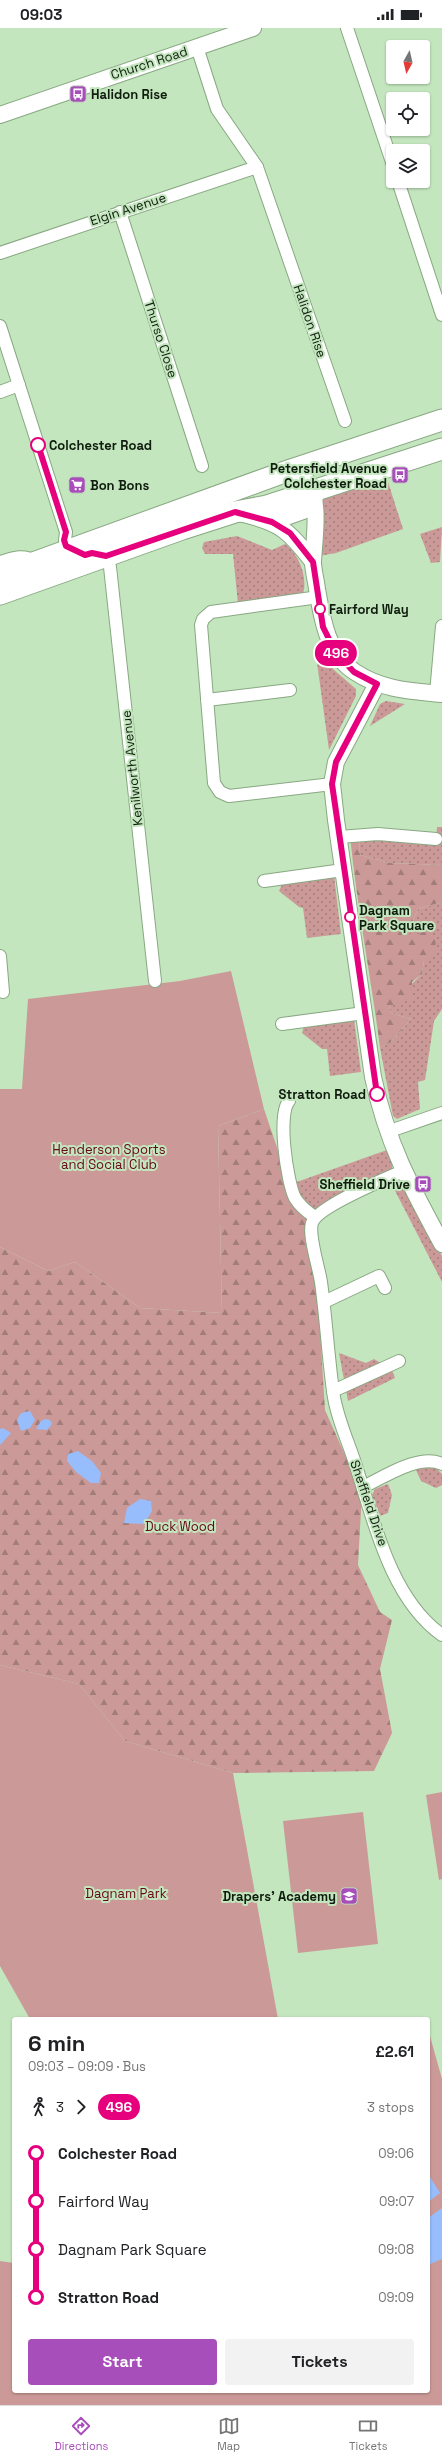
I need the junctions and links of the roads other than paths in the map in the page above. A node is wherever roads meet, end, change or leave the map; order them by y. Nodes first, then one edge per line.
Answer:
1 (253, 28) edge
2 (347, 28) edge
3 (198, 47) junction
4 (0, 115) edge
5 (386, 144) edge
6 (257, 167) junction
7 (400, 188) edge
8 (120, 212) junction
9 (0, 253) edge
10 (442, 315) edge
11 (0, 326) edge
12 (19, 385) junction
13 (0, 392) edge
14 (442, 420) edge
15 (345, 421) dead end
16 (442, 450) edge
17 (202, 466) dead end
18 (278, 474) junction
19 (314, 494) junction
20 (235, 512) junction
21 (272, 522) junction
22 (76, 541) junction
23 (106, 556) junction
24 (0, 562) edge
25 (35, 562) junction
26 (313, 562) junction
27 (0, 575) edge
28 (0, 594) edge
29 (319, 597) junction
30 (442, 626) edge
31 (377, 684) junction
32 (290, 690) dead end
33 (439, 693) edge
34 (207, 700) junction
35 (332, 784) junction
36 (339, 836) junction
37 (436, 839) dead end
38 (343, 870) junction
39 (264, 881) dead end
40 (0, 956) edge
41 (155, 981) dead end
42 (3, 992) dead end
43 (364, 1013) junction
44 (282, 1024) dead end
45 (289, 1101) dead end
46 (442, 1113) edge
47 (387, 1132) junction
48 (403, 1171) junction
49 (315, 1217) junction
50 (442, 1244) edge
51 (385, 1288) dead end
52 (324, 1302) junction
53 (399, 1361) dead end
54 (333, 1391) junction
55 (442, 1464) edge
56 (363, 1487) junction
57 (442, 1635) edge

1 - 3 street, Church Road
2 - 5 street
3 - 4 street, Church Road
3 - 6 street, Halidon Rise
6 - 8 street, Elgin Avenue
6 - 15 street, Halidon Rise
7 - 10 street
8 - 9 street, Elgin Avenue
8 - 17 street, Thurso Close
11 - 12 street
12 - 13 street
12 - 22 street
14 - 18 highway
16 - 19 highway
18 - 19 street
18 - 22 highway
19 - 20 highway
19 - 21 street
19 - 26 street
20 - 21 street
20 - 23 highway
21 - 26 street
22 - 23 street
22 - 25 highway
23 - 28 highway
23 - 41 street, Kenilworth Avenue
24 - 25 street
25 - 27 highway
26 - 29 street
29 - 31 street
29 - 34 street
30 - 33 street
31 - 33 street
31 - 35 street
32 - 34 street
34 - 35 street
35 - 36 street
36 - 37 street
36 - 38 street
38 - 39 street
38 - 43 street
40 - 42 street
43 - 44 street
43 - 47 street
45 - 49 street
46 - 47 street
47 - 48 street
48 - 49 street
48 - 50 street
49 - 52 street, Sheffield Drive
51 - 52 street
52 - 54 street, Sheffield Drive
53 - 54 street
54 - 56 street, Sheffield Drive
55 - 56 street
56 - 57 street, Sheffield Drive

